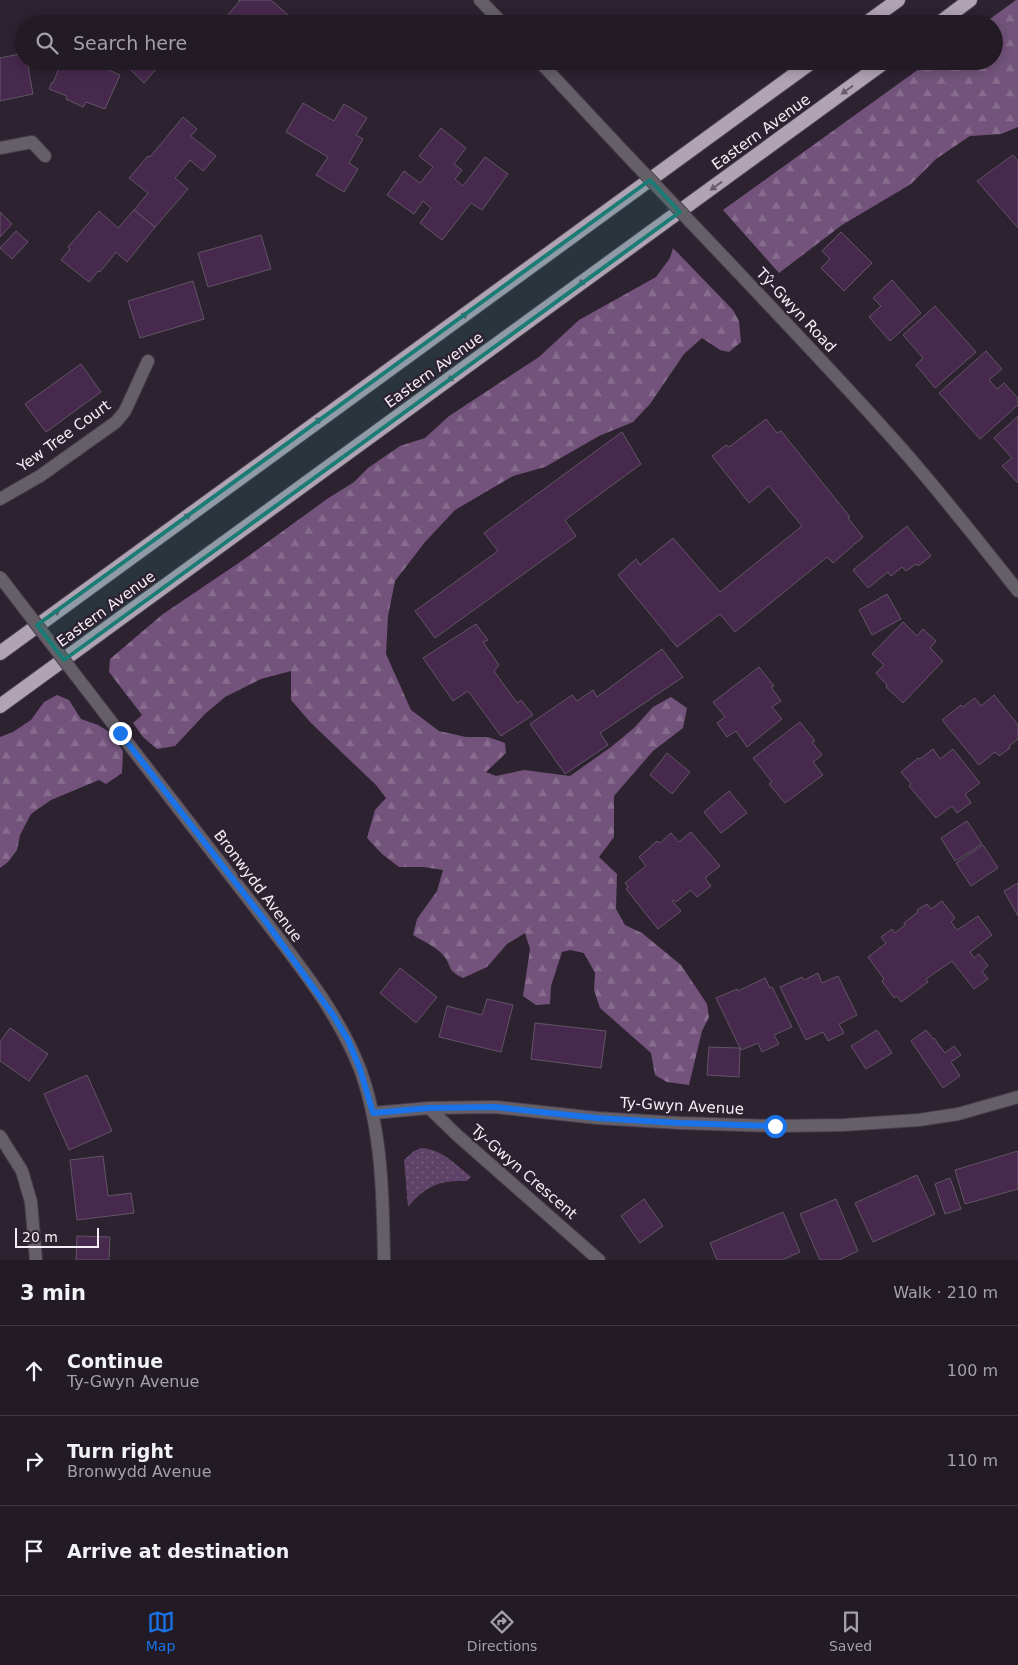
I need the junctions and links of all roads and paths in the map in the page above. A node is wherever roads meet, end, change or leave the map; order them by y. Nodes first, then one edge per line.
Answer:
1 (480, 0) edge
2 (898, 0) edge
3 (970, 0) edge
4 (494, 15) edge
5 (877, 15) edge
6 (950, 15) edge
7 (547, 70) edge
8 (801, 70) edge
9 (874, 70) edge
10 (0, 148) edge
11 (46, 156) dead end
12 (148, 361) dead end
13 (0, 499) edge
14 (0, 576) edge
15 (1018, 591) edge
16 (0, 653) edge
17 (0, 706) edge
18 (1018, 1097) edge
19 (429, 1108) junction
20 (373, 1113) junction
21 (0, 1136) edge
22 (36, 1260) edge
23 (384, 1260) edge
24 (599, 1260) edge

1 - 4 street
2 - 5 highway
3 - 6 highway
7 - 15 street, Tŷ-Gwyn Road, bridge
16 -> 8 highway, Eastern Avenue
9 -> 17 highway, Eastern Avenue
10 - 11 street
12 - 13 street, Yew Tree Court
14 - 20 street, Bronwydd Avenue, bridge
18 - 19 street, Ty-Gwyn Avenue
19 - 20 street, Ty-Gwyn Avenue
19 - 24 street, Ty-Gwyn Crescent
20 - 23 street, Bronwydd Avenue
21 - 22 street

